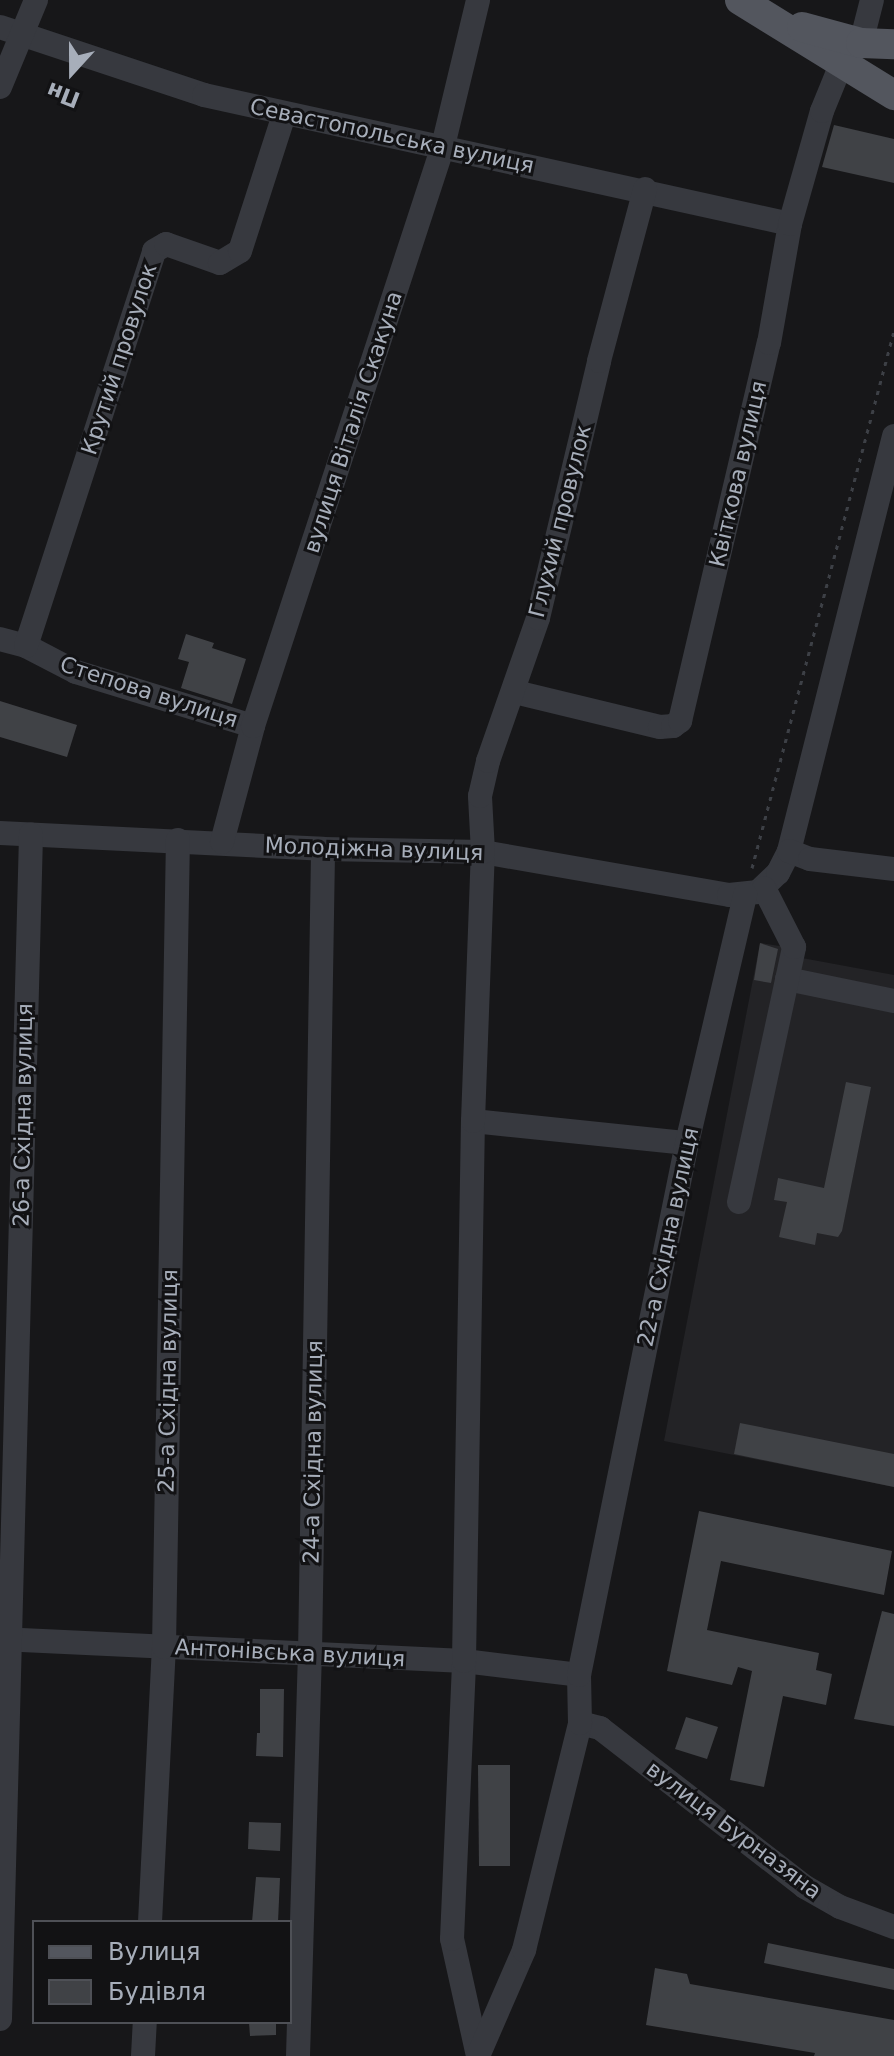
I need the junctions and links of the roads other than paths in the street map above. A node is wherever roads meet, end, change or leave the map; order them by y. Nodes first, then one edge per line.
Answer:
1 (36, 0) edge
2 (478, 0) edge
3 (872, 0) edge
4 (753, 7) edge
5 (10, 30) edge
6 (894, 44) edge
7 (852, 53) junction
8 (0, 87) edge
9 (894, 95) edge
10 (284, 115) junction
11 (443, 146) junction
12 (645, 189) junction
13 (790, 224) junction
14 (894, 436) edge
15 (0, 639) edge
16 (26, 646) junction
17 (515, 692) junction
18 (253, 726) junction
19 (0, 833) edge
20 (31, 834) junction
21 (178, 840) junction
22 (222, 842) junction
23 (323, 849) junction
24 (789, 851) junction
25 (483, 852) junction
26 (894, 869) edge
27 (754, 891) junction
28 (787, 979) junction
29 (894, 1001) edge
30 (473, 1121) junction
31 (687, 1143) junction
32 (739, 1202) dead end
33 (5, 1640) edge
34 (164, 1647) junction
35 (310, 1654) junction
36 (464, 1661) junction
37 (579, 1675) junction
38 (580, 1723) junction
39 (150, 1920) edge
40 (894, 1927) edge
41 (0, 2019) edge
42 (145, 2024) edge
43 (143, 2056) edge
44 (298, 2056) edge
45 (478, 2056) edge

1 - 5 street
2 - 11 street, вулиця Віталія Скакуна
3 - 7 street, Квіткова вулиця
4 - 7 main road
5 - 8 street
5 - 10 street, Севастопольська вулиця
6 - 7 main road
7 - 9 main road
7 - 13 street, Квіткова вулиця
10 - 11 street, Севастопольська вулиця
10 - 16 street, Крутий провулок
11 - 12 street, Севастопольська вулиця
11 - 18 street, вулиця Віталія Скакуна
12 - 13 street, Севастопольська вулиця
12 - 17 street, Глухий провулок
13 - 17 street, Квіткова вулиця
14 - 24 street, 22-а Східна вулиця
15 - 16 street, Степова вулиця
16 - 18 street, Степова вулиця
17 - 25 street, Глухий провулок
18 - 22 street, вулиця Віталія Скакуна
19 - 20 street, Молодіжна вулиця
20 - 21 street, Молодіжна вулиця
20 - 33 street, 26-а Східна вулиця
21 - 22 street, Молодіжна вулиця
21 - 34 street, 25-а Східна вулиця
22 - 23 street, Молодіжна вулиця
23 - 25 street, Молодіжна вулиця
23 - 35 street, 24-а Східна вулиця
24 - 26 street
24 - 27 street, 22-а Східна вулиця
25 - 27 street, Молодіжна вулиця
25 - 30 street, Глухий провулок
27 - 28 street
27 - 31 street, 22-а Східна вулиця
28 - 29 street
28 - 32 street
30 - 31 street
30 - 36 street, Глухий провулок
31 - 37 street, 22-а Східна вулиця
33 - 34 street, Антонівська вулиця
33 - 41 street, 26-а Східна вулиця
34 - 35 street, Антонівська вулиця
34 - 39 street, 25-а Східна вулиця
35 - 36 street, Антонівська вулиця
35 - 44 street, 24-а Східна вулиця
36 - 37 street, Антонівська вулиця
36 - 45 street, Глухий провулок
37 - 38 street, 22-а Східна вулиця
38 - 40 street, вулиця Бурназяна
38 - 45 street, 22-а Східна вулиця
42 - 43 street

